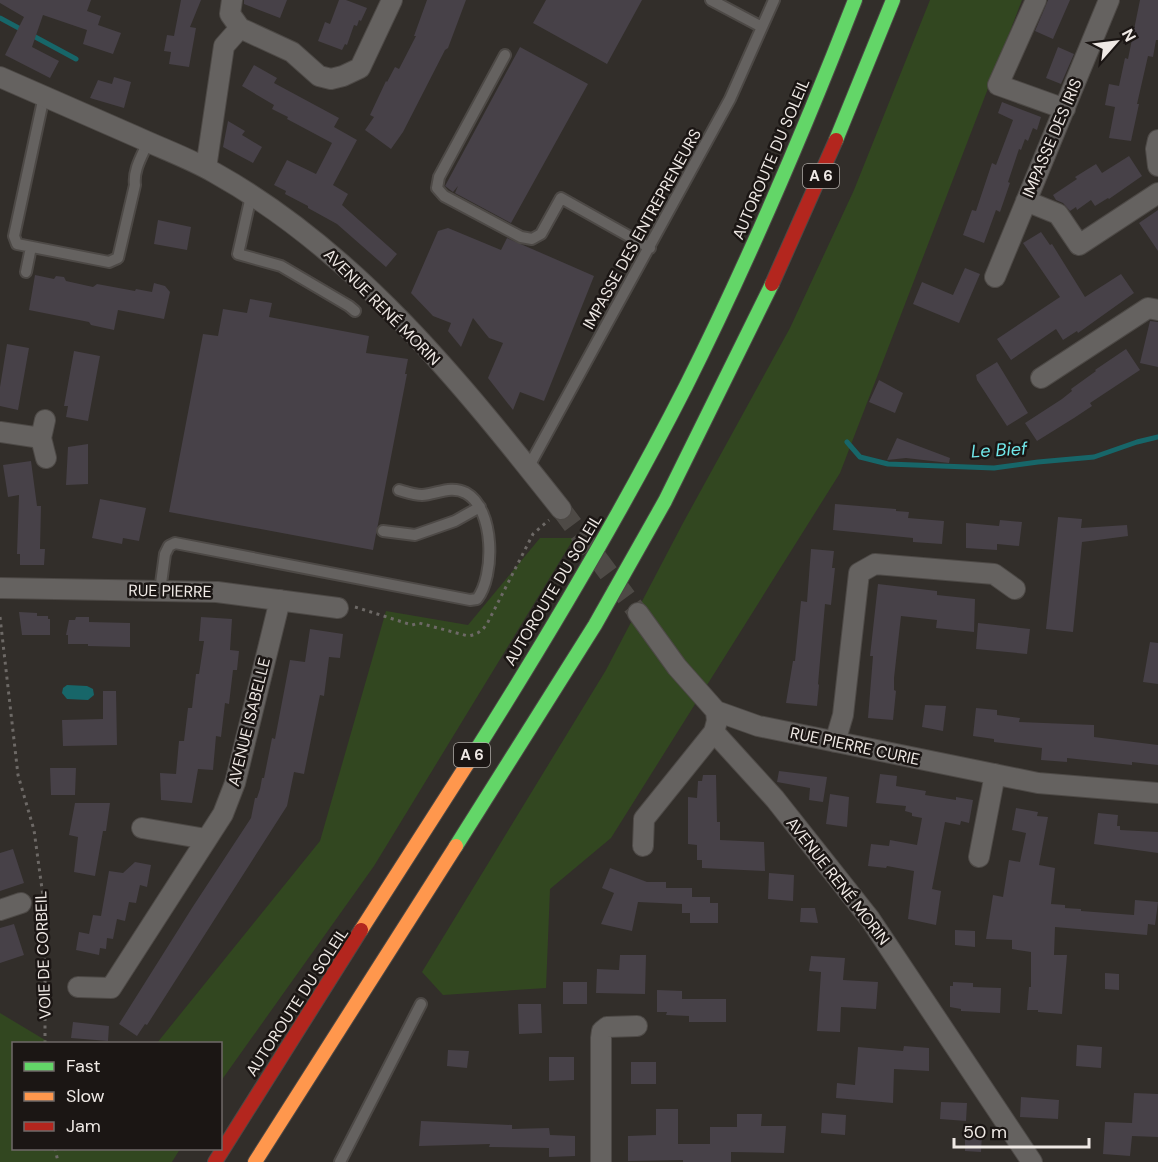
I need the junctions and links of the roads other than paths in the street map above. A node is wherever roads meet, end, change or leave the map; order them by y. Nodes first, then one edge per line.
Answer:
1 (232, 0) edge
2 (392, 0) edge
3 (711, 0) edge
4 (774, 0) edge
5 (855, 0) edge
6 (893, 0) edge
7 (1036, 0) edge
8 (1109, 0) edge
9 (762, 27) junction
10 (240, 28) junction
11 (505, 55) dead end
12 (0, 77) edge
13 (44, 96) junction
14 (1065, 109) junction
15 (1158, 140) edge
16 (148, 142) junction
17 (1158, 166) edge
18 (206, 168) junction
19 (1158, 193) edge
20 (251, 196) junction
21 (1026, 201) junction
22 (31, 247) junction
23 (650, 248) junction
24 (26, 272) dead end
25 (995, 277) dead end
26 (1158, 310) edge
27 (355, 311) dead end
28 (1041, 378) dead end
29 (0, 432) edge
30 (46, 458) dead end
31 (528, 468) junction
32 (399, 490) dead end
33 (480, 507) junction
34 (561, 509) tunnel mouth
35 (383, 531) dead end
36 (0, 588) edge
37 (1015, 590) dead end
38 (160, 591) junction
39 (280, 600) junction
40 (338, 608) dead end
41 (638, 613) tunnel mouth
42 (717, 711) junction
43 (714, 732) junction
44 (835, 742) junction
45 (995, 774) junction
46 (1158, 793) edge
47 (142, 828) dead end
48 (206, 839) junction
49 (643, 846) dead end
50 (979, 857) dead end
51 (28, 908) road end
52 (0, 910) edge
53 (78, 987) dead end
54 (421, 1004) dead end
55 (637, 1026) dead end
56 (215, 1162) edge
57 (255, 1162) edge
58 (340, 1162) edge
59 (601, 1162) edge
60 (1032, 1162) edge

1 - 10 street
2 - 10 street
3 - 9 lane
4 - 9 lane, IMPASSE DES ENTREPRENEURS
5 - 56 highway, AUTOROUTE DU SOLEIL / A 6
6 - 57 highway, A 6
7 - 14 street
8 - 14 street, IMPASSE DES IRIS
9 - 23 lane, IMPASSE DES ENTREPRENEURS
10 - 18 street
11 - 23 lane
12 - 13 street, AVENUE RENÉ MORIN
13 - 16 street, AVENUE RENÉ MORIN
13 - 22 lane
14 - 21 street, IMPASSE DES IRIS
15 - 17 street
16 - 18 street, AVENUE RENÉ MORIN
16 - 22 lane
18 - 20 street, AVENUE RENÉ MORIN
19 - 21 street
20 - 27 lane
20 - 31 street, AVENUE RENÉ MORIN
21 - 25 street, IMPASSE DES IRIS
22 - 24 lane
23 - 31 lane, IMPASSE DES ENTREPRENEURS
26 - 28 street
29 - 30 street
31 - 34 street, AVENUE RENÉ MORIN
32 - 33 lane
33 - 35 lane
33 - 38 lane
36 - 38 street, RUE PIERRE
37 - 44 street
38 - 39 street, RUE PIERRE
39 - 40 street, RUE PIERRE
39 - 48 street, AVENUE ISABELLE
41 - 42 street
42 - 43 street
42 - 44 street, RUE PIERRE CURIE
43 - 49 street
43 - 60 street, AVENUE RENÉ MORIN
44 - 45 street, RUE PIERRE CURIE
45 - 46 street, RUE PIERRE CURIE
45 - 50 street
47 - 48 street
48 - 53 street, AVENUE ISABELLE
51 - 52 street
54 - 58 lane
55 - 59 street

